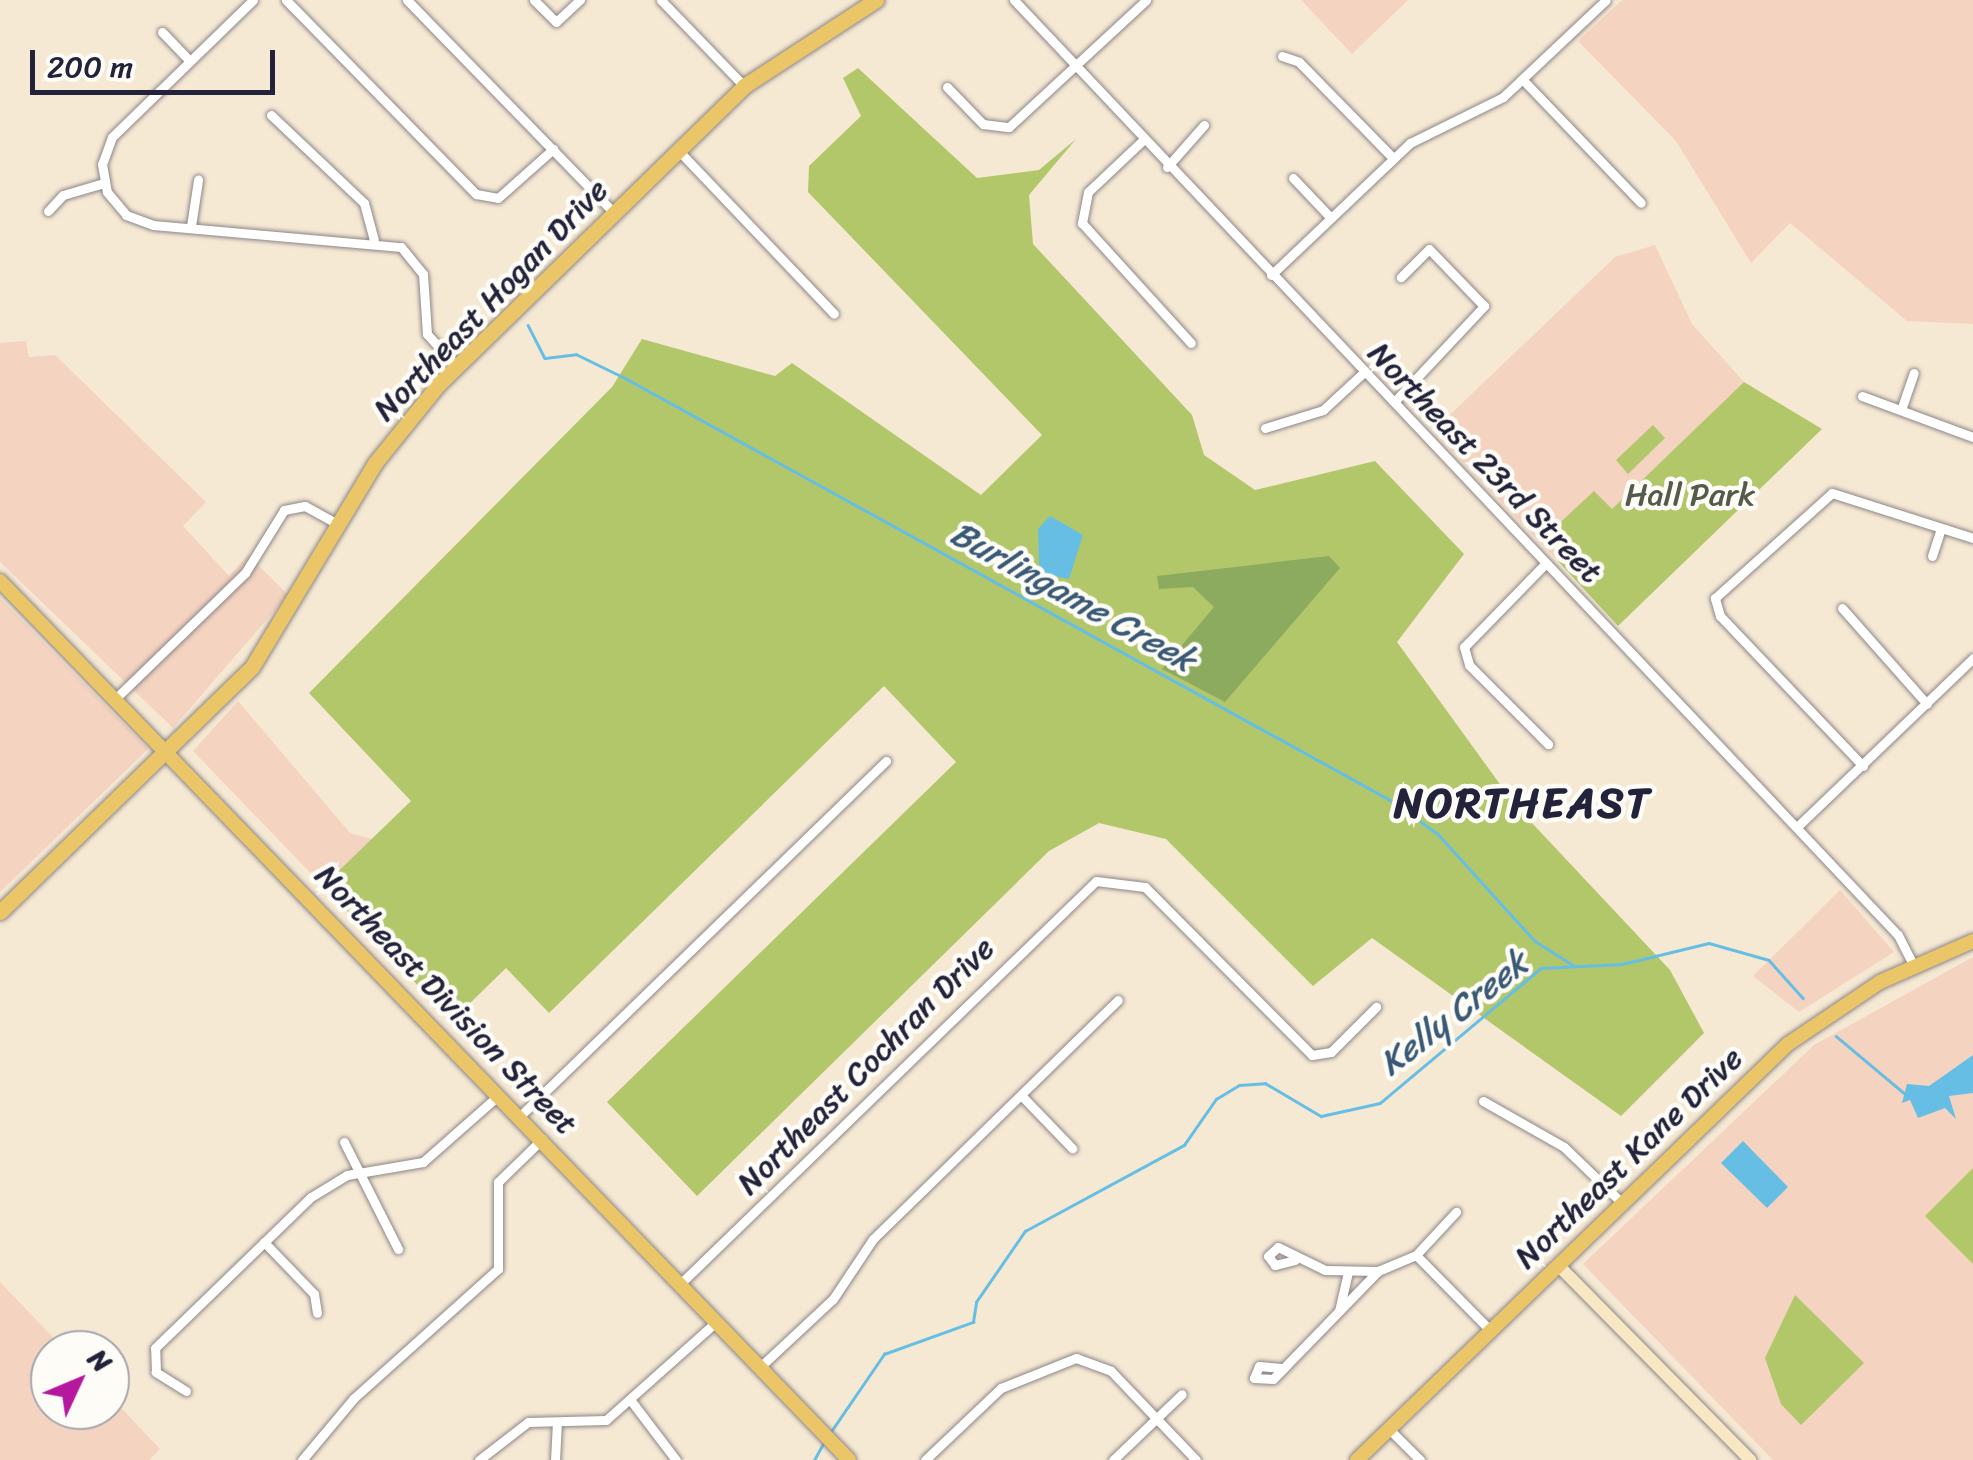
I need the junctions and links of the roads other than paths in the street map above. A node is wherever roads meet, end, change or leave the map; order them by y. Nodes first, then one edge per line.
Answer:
1 (253, 0) edge
2 (286, 0) edge
3 (408, 0) edge
4 (534, 0) edge
5 (580, 0) edge
6 (661, 0) edge
7 (876, 0) edge
8 (1014, 0) edge
9 (1146, 0) edge
10 (1606, 0) edge
11 (162, 32) dead end
12 (1282, 56) dead end
13 (189, 60) junction
14 (1072, 69) junction
15 (1523, 80) junction
16 (744, 86) junction
17 (947, 87) dead end
18 (271, 115) dead end
19 (1204, 125) dead end
20 (1142, 141) junction
21 (553, 149) junction
22 (678, 150) junction
23 (1393, 158) junction
24 (1168, 168) junction
25 (1292, 178) dead end
26 (198, 180) dead end
27 (104, 183) junction
28 (1641, 203) dead end
29 (48, 211) dead end
30 (614, 213) junction
31 (1332, 218) junction
32 (191, 226) junction
33 (374, 240) junction
34 (1271, 275) junction
35 (1401, 277) dead end
36 (834, 314) dead end
37 (1190, 343) dead end
38 (457, 367) junction
39 (1364, 372) junction
40 (1914, 374) dead end
41 (1862, 396) dead end
42 (1394, 402) junction
43 (1900, 410) junction
44 (1265, 428) dead end
45 (1973, 437) edge
46 (340, 524) junction
47 (1942, 529) junction
48 (1973, 538) edge
49 (1932, 556) dead end
50 (1546, 563) junction
51 (0, 581) edge
52 (1842, 608) dead end
53 (1973, 658) edge
54 (117, 697) junction
55 (1927, 704) junction
56 (1548, 744) dead end
57 (170, 750) junction
58 (886, 761) dead end
59 (1863, 766) junction
60 (1798, 827) junction
61 (0, 912) edge
62 (1973, 941) edge
63 (1913, 965) junction
64 (1118, 1000) dead end
65 (1376, 1007) dead end
66 (499, 1094) junction
67 (1020, 1095) junction
68 (1483, 1100) dead end
69 (520, 1116) junction
70 (542, 1139) junction
71 (344, 1142) dead end
72 (1072, 1148) dead end
73 (364, 1172) junction
74 (1622, 1203) junction
75 (1456, 1212) dead end
76 (264, 1242) junction
77 (398, 1249) dead end
78 (1416, 1254) junction
79 (1295, 1260) dead end
80 (1558, 1265) junction
81 (1378, 1271) junction
82 (1348, 1273) junction
83 (680, 1284) junction
84 (1339, 1311) junction
85 (317, 1313) dead end
86 (716, 1322) junction
87 (1490, 1330) junction
88 (760, 1367) junction
89 (1281, 1368) dead end
90 (186, 1391) dead end
91 (1182, 1394) dead end
92 (632, 1402) junction
93 (1156, 1419) junction
94 (558, 1423) junction
95 (1389, 1429) junction
96 (302, 1460) edge
97 (480, 1460) edge
98 (555, 1460) edge
99 (676, 1460) edge
100 (849, 1460) edge
101 (926, 1460) edge
102 (1113, 1460) edge
103 (1196, 1460) edge
104 (1357, 1460) edge
105 (1420, 1460) edge
106 (1750, 1460) edge

1 - 13 street
2 - 21 street
3 - 21 street
4 - 5 street
6 - 16 street
7 - 16 highway, Northeast Hogan Drive
8 - 14 street, Northeast 23rd Street
9 - 14 street
10 - 15 street
11 - 13 street
12 - 23 street
13 - 27 street
14 - 17 street
14 - 20 street, Northeast 23rd Street
15 - 23 street
15 - 28 street
16 - 22 highway, Northeast Hogan Drive
18 - 33 street
19 - 24 street
20 - 24 street, Northeast 23rd Street
20 - 37 street
21 - 30 street
22 - 30 highway, Northeast Hogan Drive
22 - 36 street
23 - 31 street
24 - 34 street, Northeast 23rd Street
25 - 31 street
26 - 32 street
27 - 29 street
27 - 32 street
30 - 38 highway, Northeast Hogan Drive
31 - 34 street
32 - 33 street
33 - 38 street
34 - 39 street, Northeast 23rd Street
35 - 42 street
38 - 46 highway, Northeast Hogan Drive
39 - 42 street, Northeast 23rd Street
39 - 44 street
40 - 43 street
41 - 43 street
42 - 50 street, Northeast 23rd Street
43 - 45 street
46 - 54 street
46 - 57 highway, Northeast Hogan Drive
47 - 48 street
47 - 49 street
47 - 59 street
50 - 56 street
50 - 60 street, Northeast 23rd Street
51 - 54 main road, Northeast Division Street
52 - 55 street
53 - 55 street
54 - 57 main road, Northeast Division Street
55 - 59 street
57 - 61 highway, Northeast Hogan Drive
57 - 66 main road, Northeast Division Street
58 - 69 street
59 - 60 street
60 - 63 street, Northeast 23rd Street
62 - 63 main road, Northeast Kane Drive
63 - 74 main road, Northeast Kane Drive
64 - 67 street
65 - 83 street, Northeast Cochran Drive
66 - 69 main road, Northeast Division Street
66 - 73 street
67 - 72 street
67 - 88 street
68 - 74 street
69 - 70 main road, Northeast Division Street
70 - 83 main road, Northeast Division Street
70 - 96 street
71 - 73 street
73 - 76 street
73 - 77 street
74 - 80 main road, Northeast Kane Drive
75 - 78 street
76 - 85 street
76 - 90 street
78 - 81 street
78 - 87 street
79 - 82 street
80 - 87 main road, Northeast Kane Drive
80 - 106 street
81 - 82 street
81 - 84 street
82 - 84 street
83 - 86 main road, Northeast Division Street
84 - 89 street
86 - 88 main road, Northeast Division Street
86 - 92 street
87 - 95 main road, Northeast Kane Drive
88 - 100 main road, Northeast Division Street
91 - 93 street
92 - 94 street
92 - 99 street
93 - 101 street
93 - 102 street
93 - 103 street
94 - 97 street
94 - 98 street
95 - 104 main road, Northeast Kane Drive
95 - 105 street

